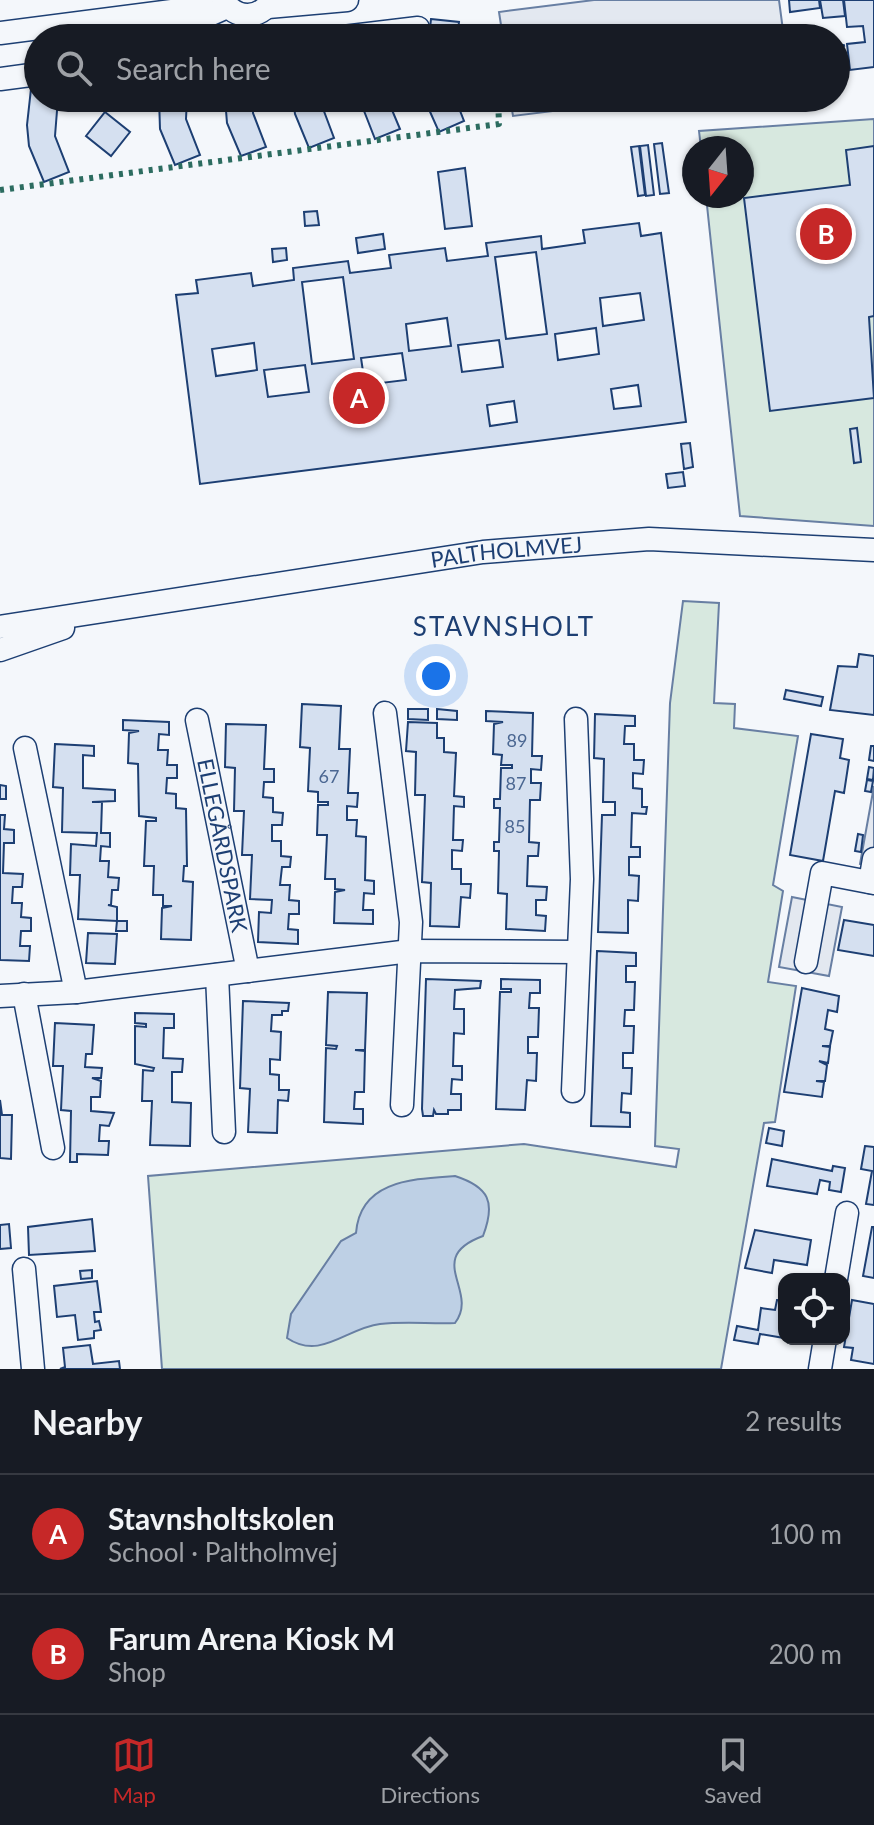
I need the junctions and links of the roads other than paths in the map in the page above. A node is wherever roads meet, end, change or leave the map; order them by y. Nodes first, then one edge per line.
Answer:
1 (202, 0) edge
2 (347, 0) edge
3 (225, 3) edge
4 (270, 3) edge
5 (126, 24) edge
6 (180, 24) edge
7 (0, 33) edge
8 (24, 33) edge
9 (24, 44) edge
10 (0, 47) edge
11 (24, 76) edge
12 (0, 79) edge
13 (874, 550) edge
14 (143, 606) junction
15 (0, 627) edge
16 (0, 650) edge
17 (385, 713) dead end
18 (576, 719) dead end
19 (197, 720) dead end
20 (25, 748) dead end
21 (874, 859) edge
22 (872, 882) edge
23 (410, 951) junction
24 (578, 952) junction
25 (806, 962) dead end
26 (248, 971) junction
27 (217, 975) junction
28 (76, 992) junction
29 (24, 994) junction
30 (0, 996) edge
31 (573, 1091) dead end
32 (402, 1105) dead end
33 (224, 1132) dead end
34 (53, 1148) dead end
35 (847, 1213) dead end
36 (24, 1269) dead end
37 (837, 1273) edge
38 (824, 1345) edge
39 (33, 1369) edge
40 (820, 1369) edge

1 - 5 street
2 - 4 street
3 - 4 street
3 - 6 street
7 - 8 street
9 - 10 street
11 - 12 street
13 - 14 street, PALTHOLMVEJ
14 - 15 street, PALTHOLMVEJ
14 - 16 street, PALTHOLMVEJ
17 - 23 street
18 - 24 street
19 - 26 street, ELLEGÅRDSPARK
20 - 28 street
21 - 22 street
22 - 25 street
23 - 24 street
23 - 26 street
23 - 32 street
24 - 31 street
26 - 27 street
27 - 28 street
27 - 33 street
28 - 29 street
29 - 30 street
29 - 34 street
35 - 37 street
36 - 39 street
38 - 40 street

